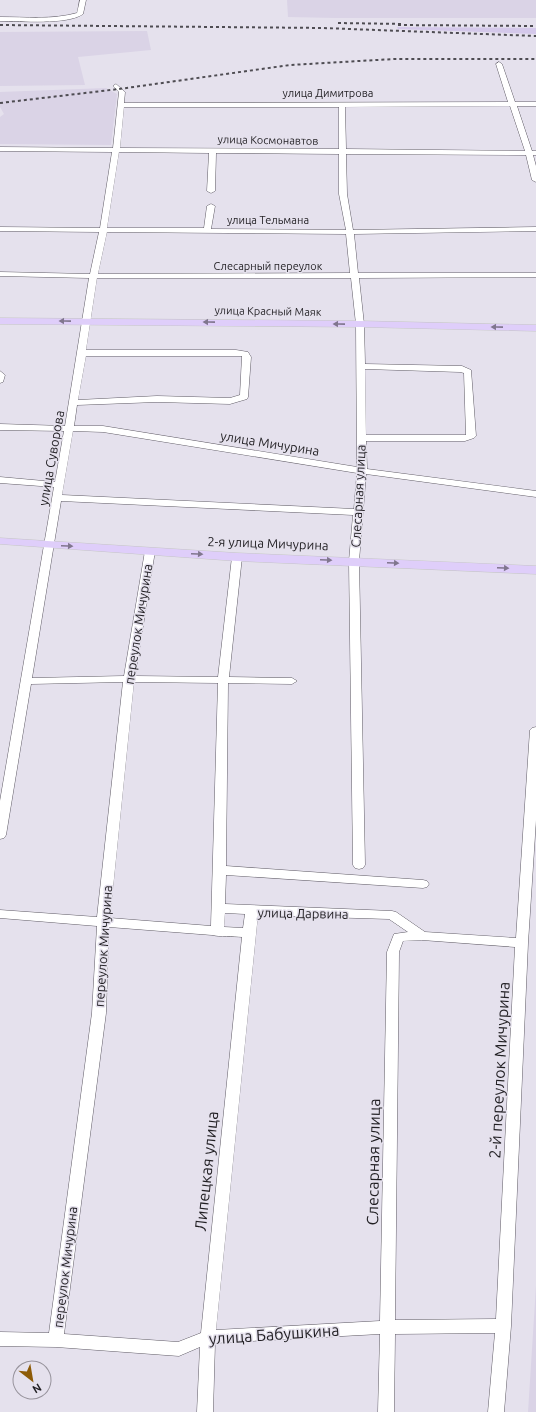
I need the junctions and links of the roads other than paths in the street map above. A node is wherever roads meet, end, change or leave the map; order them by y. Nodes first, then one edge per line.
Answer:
1 (83, 0) edge
2 (0, 19) edge
3 (499, 64) dead end
4 (116, 86) dead end
5 (342, 104) junction
6 (512, 104) junction
7 (536, 104) edge
8 (120, 105) junction
9 (0, 149) edge
10 (116, 150) junction
11 (213, 151) junction
12 (343, 152) junction
13 (533, 153) edge
14 (536, 180) edge
15 (211, 191) dead end
16 (211, 206) dead end
17 (0, 229) edge
18 (536, 229) edge
19 (103, 230) junction
20 (207, 230) junction
21 (350, 232) junction
22 (0, 274) edge
23 (536, 275) edge
24 (93, 276) junction
25 (353, 277) junction
26 (0, 320) edge
27 (87, 321) junction
28 (360, 324) junction
29 (536, 328) edge
30 (82, 354) junction
31 (360, 366) junction
32 (0, 374) edge
33 (0, 380) edge
34 (73, 403) junction
35 (0, 427) edge
36 (69, 427) junction
37 (362, 438) junction
38 (362, 471) junction
39 (0, 480) edge
40 (60, 485) junction
41 (536, 494) edge
42 (57, 498) junction
43 (358, 512) junction
44 (0, 541) edge
45 (49, 545) junction
46 (150, 551) junction
47 (238, 557) junction
48 (354, 561) junction
49 (536, 570) edge
50 (26, 680) junction
51 (129, 680) junction
52 (224, 680) junction
53 (292, 681) dead end
54 (536, 730) edge
55 (0, 836) edge
56 (359, 865) dead end
57 (220, 870) junction
58 (423, 884) dead end
59 (219, 908) junction
60 (252, 910) junction
61 (0, 914) edge
62 (103, 923) junction
63 (216, 932) junction
64 (249, 933) junction
65 (422, 936) junction
66 (522, 943) junction
67 (503, 1326) junction
68 (388, 1328) junction
69 (208, 1337) junction
70 (0, 1339) edge
71 (56, 1340) junction
72 (205, 1412) edge
73 (386, 1412) edge
74 (496, 1412) edge

1 - 2 street
3 - 6 street
4 - 8 street, улица Суворова
5 - 6 street, улица Димитрова
5 - 8 street, улица Димитрова
5 - 12 street, Слесарная улица
6 - 7 street, улица Димитрова
6 - 13 street
8 - 10 street, улица Суворова
9 - 10 street, улица Космонавтов
10 - 11 street, улица Космонавтов
10 - 19 street, улица Суворова
11 - 12 street, улица Космонавтов
11 - 15 street
12 - 13 street, улица Космонавтов
12 - 21 street, Слесарная улица
13 - 14 street
16 - 20 street
17 - 19 street, улица Тельмана
18 - 21 street, улица Тельмана
19 - 20 street, улица Тельмана
19 - 24 street, улица Суворова
20 - 21 street, улица Тельмана
21 - 25 street, Слесарная улица
22 - 24 street, Слесарный переулок
23 - 25 street, Слесарный переулок
24 - 25 street, Слесарный переулок
24 - 27 street, улица Суворова
25 - 28 street, Слесарная улица
27 -> 26 main road, улица Красный Маяк
28 -> 27 main road, улица Красный Маяк
27 - 30 street, улица Суворова
29 -> 28 main road, улица Красный Маяк
28 - 31 street, Слесарная улица
30 - 34 street, улица Суворова
30 - 34 street
31 - 37 street, Слесарная улица
31 - 37 street
32 - 33 street
34 - 36 street, улица Суворова
35 - 36 street, улица Мичурина
36 - 38 street, улица Мичурина
36 - 40 street, улица Суворова
37 - 38 street, Слесарная улица
38 - 41 street, улица Мичурина
38 - 43 street, Слесарная улица
39 - 40 street
40 - 42 street, улица Суворова
42 - 43 street
42 - 45 street, улица Суворова
43 - 48 street, Слесарная улица
44 - 45 main road, 2-я улица Мичурина
45 -> 46 main road, 2-я улица Мичурина
45 - 50 street, улица Суворова
46 -> 47 main road, 2-я улица Мичурина
46 - 51 street, переулок Мичурина
47 -> 48 main road, 2-я улица Мичурина
47 - 52 street
48 -> 49 main road, 2-я улица Мичурина
48 - 56 street, Слесарная улица
50 - 51 street
50 - 55 street, улица Суворова
51 - 52 street
51 - 62 street, переулок Мичурина
52 - 53 street
52 - 57 street
54 - 66 street, 2-й переулок Мичурина
57 - 58 street
57 - 59 street
59 - 60 street
59 - 63 street
60 - 64 street, улица Дарвина
60 - 65 street, улица Дарвина
61 - 62 street, улица Дарвина
62 - 63 street, улица Дарвина
62 - 71 street, переулок Мичурина
63 - 64 street, улица Дарвина
64 - 69 street, Липецкая улица
65 - 66 street
65 - 68 street, Слесарная улица
66 - 67 street, 2-й переулок Мичурина
67 - 68 street, улица Бабушкина
67 - 74 street, 2-й переулок Мичурина
68 - 69 street, улица Бабушкина
68 - 73 street, Слесарная улица
69 - 71 street, улица Бабушкина
69 - 72 street, Липецкая улица
70 - 71 street, улица Бабушкина

